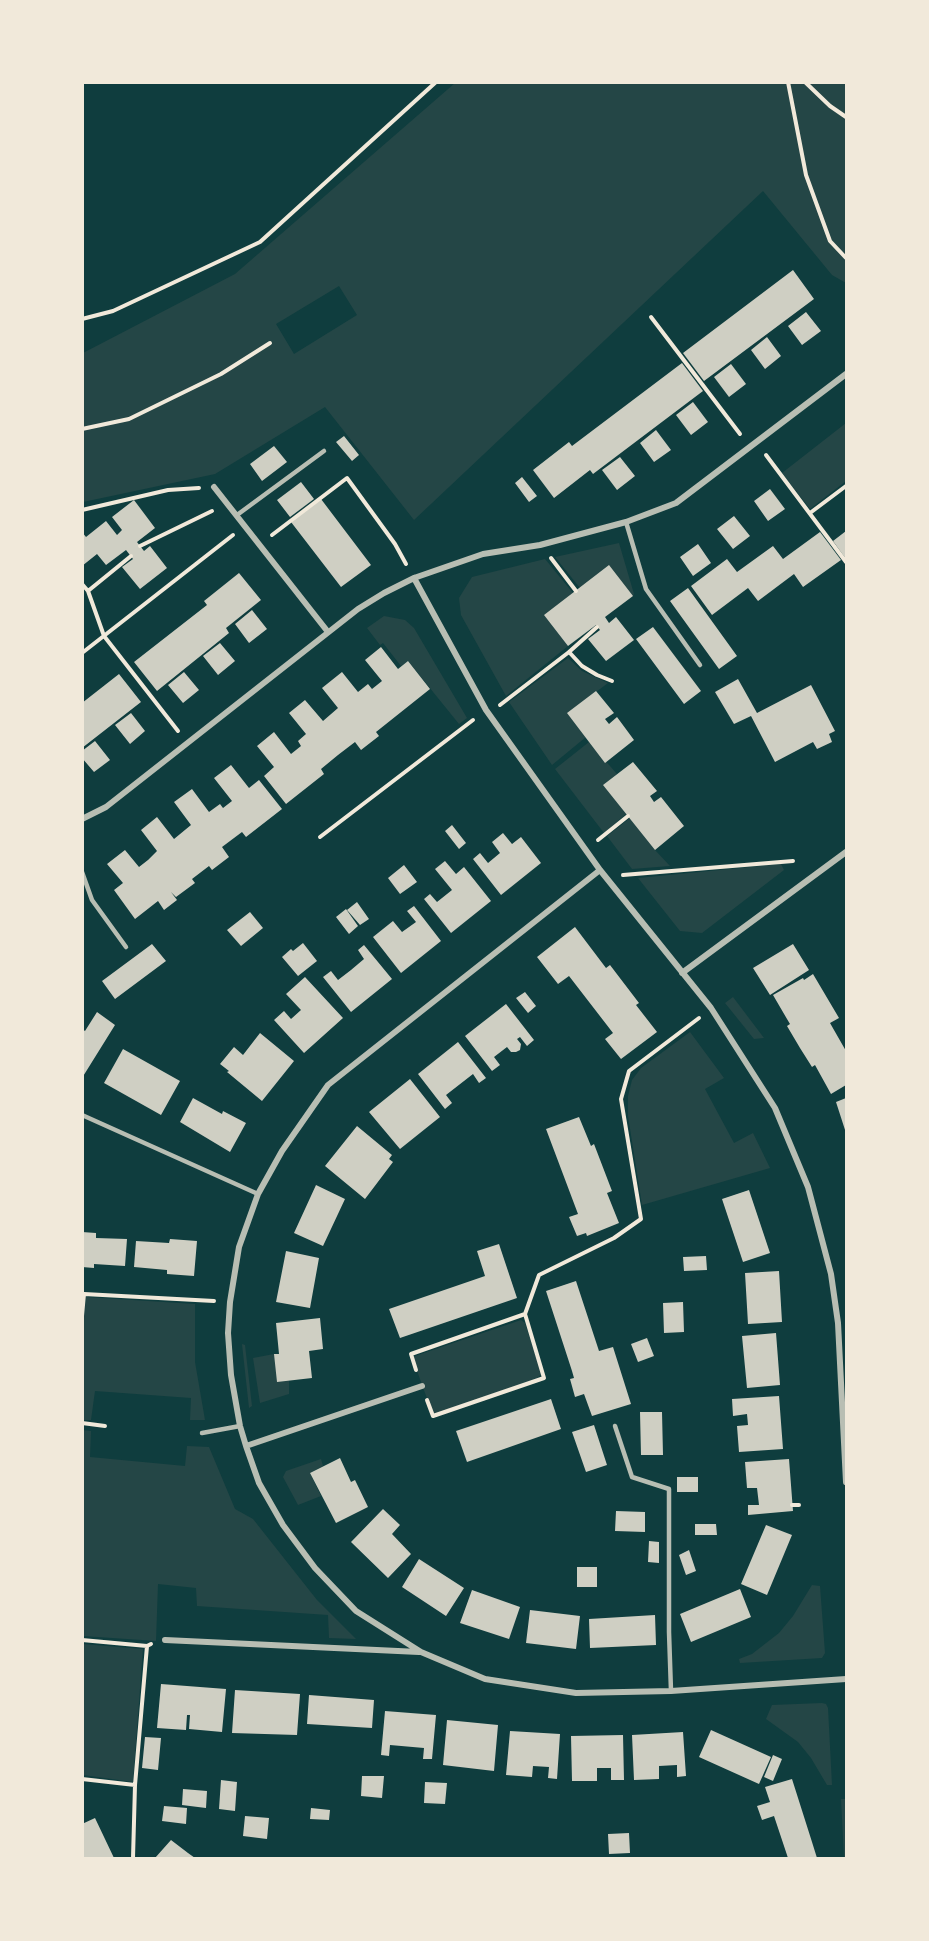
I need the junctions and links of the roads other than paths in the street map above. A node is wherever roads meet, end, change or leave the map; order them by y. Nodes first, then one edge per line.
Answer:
1 (846, 374) edge
2 (324, 451) dead end
3 (214, 487) road end
4 (237, 515) junction
5 (626, 522) junction
6 (414, 578) junction
7 (328, 632) junction
8 (700, 665) dead end
9 (82, 819) edge
10 (846, 852) edge
11 (600, 870) junction
12 (82, 872) edge
13 (126, 947) dead end
14 (682, 973) junction
15 (82, 1115) edge
16 (258, 1194) junction
17 (422, 1386) road end
18 (240, 1426) junction
19 (615, 1426) dead end
20 (202, 1433) dead end
21 (246, 1446) junction
22 (846, 1482) edge
23 (165, 1640) road end
24 (421, 1652) junction
25 (846, 1679) edge
26 (671, 1691) junction

1 - 5 street
2 - 4 lane
3 - 4 street
4 - 7 street
5 - 6 street
5 - 8 lane
6 - 7 street
6 - 11 street
7 - 9 street
10 - 14 street
11 - 14 street
11 - 16 street
12 - 13 lane
14 - 22 street
15 - 16 lane
16 - 18 street
17 - 21 street
18 - 20 lane
18 - 21 street
19 - 26 lane
21 - 24 street
23 - 24 street
24 - 26 street
25 - 26 street

